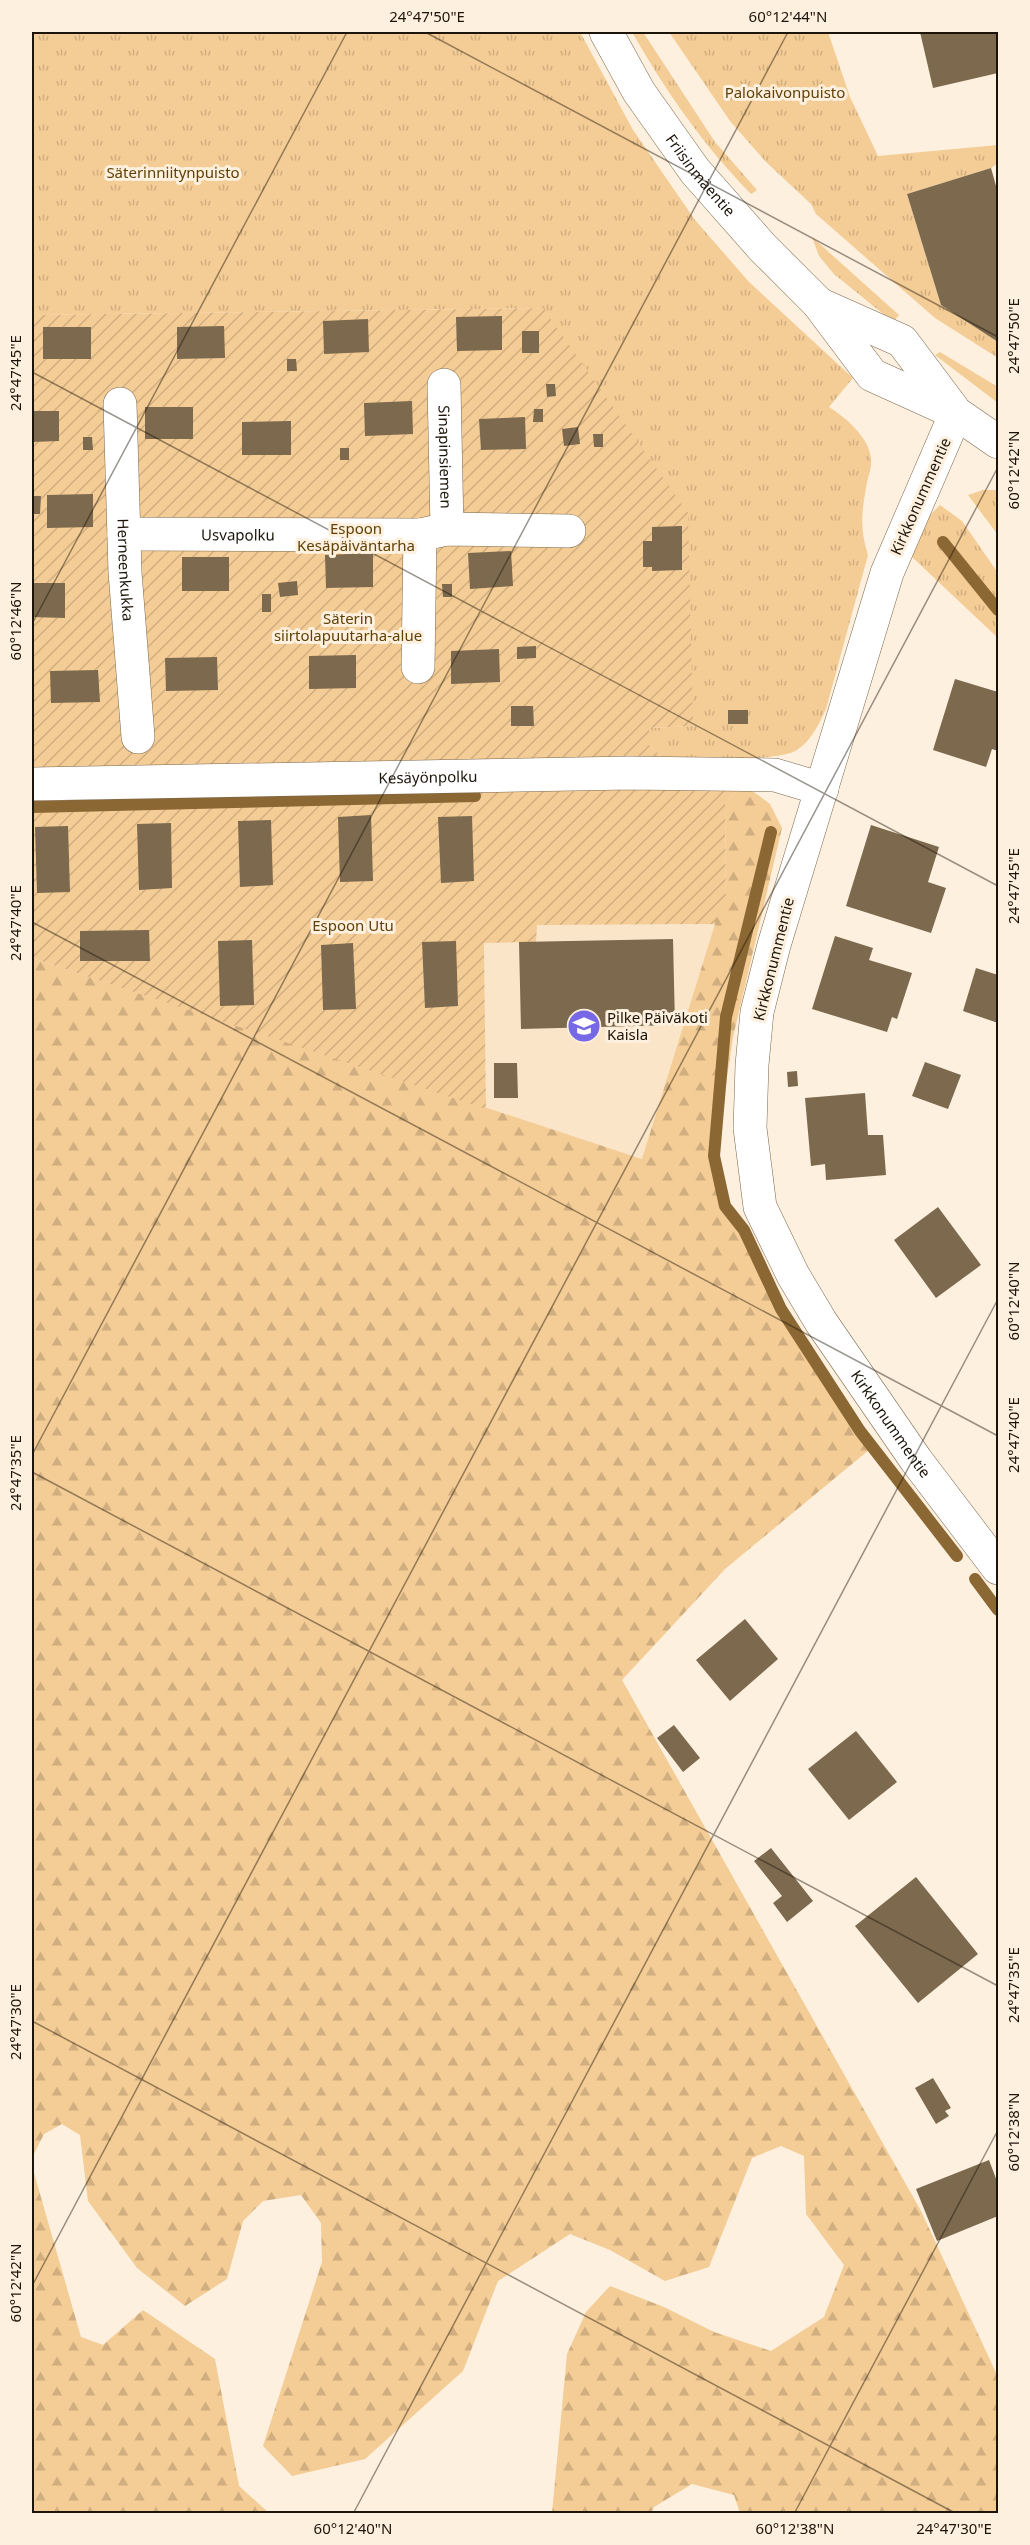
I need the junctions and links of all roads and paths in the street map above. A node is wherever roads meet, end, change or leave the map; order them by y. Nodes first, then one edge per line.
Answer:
1 (606, 32) edge
2 (818, 303) junction
3 (444, 385) dead end
4 (120, 404) dead end
5 (956, 413) junction
6 (999, 442) edge
7 (569, 531) dead end
8 (434, 532) junction
9 (124, 534) junction
10 (418, 667) dead end
11 (138, 737) dead end
12 (32, 784) edge
13 (822, 789) junction
14 (999, 1568) edge

1 - 2 street, Friisinmäentie
2 - 5 street, Friisinmäentie
2 - 5 street, Friisinmäentie
3 - 8 street, Sinapinsiemen
4 - 9 street, Herneenkukka
5 - 6 street, Friisinmäentie
5 - 13 street, Kirkkonummentie
7 - 8 street, Usvapolku
8 - 9 street, Usvapolku
8 - 10 street, Sinapinsiemen
9 - 11 street, Herneenkukka
12 - 13 street, Kesäyönpolku
13 - 14 street, Kirkkonummentie

